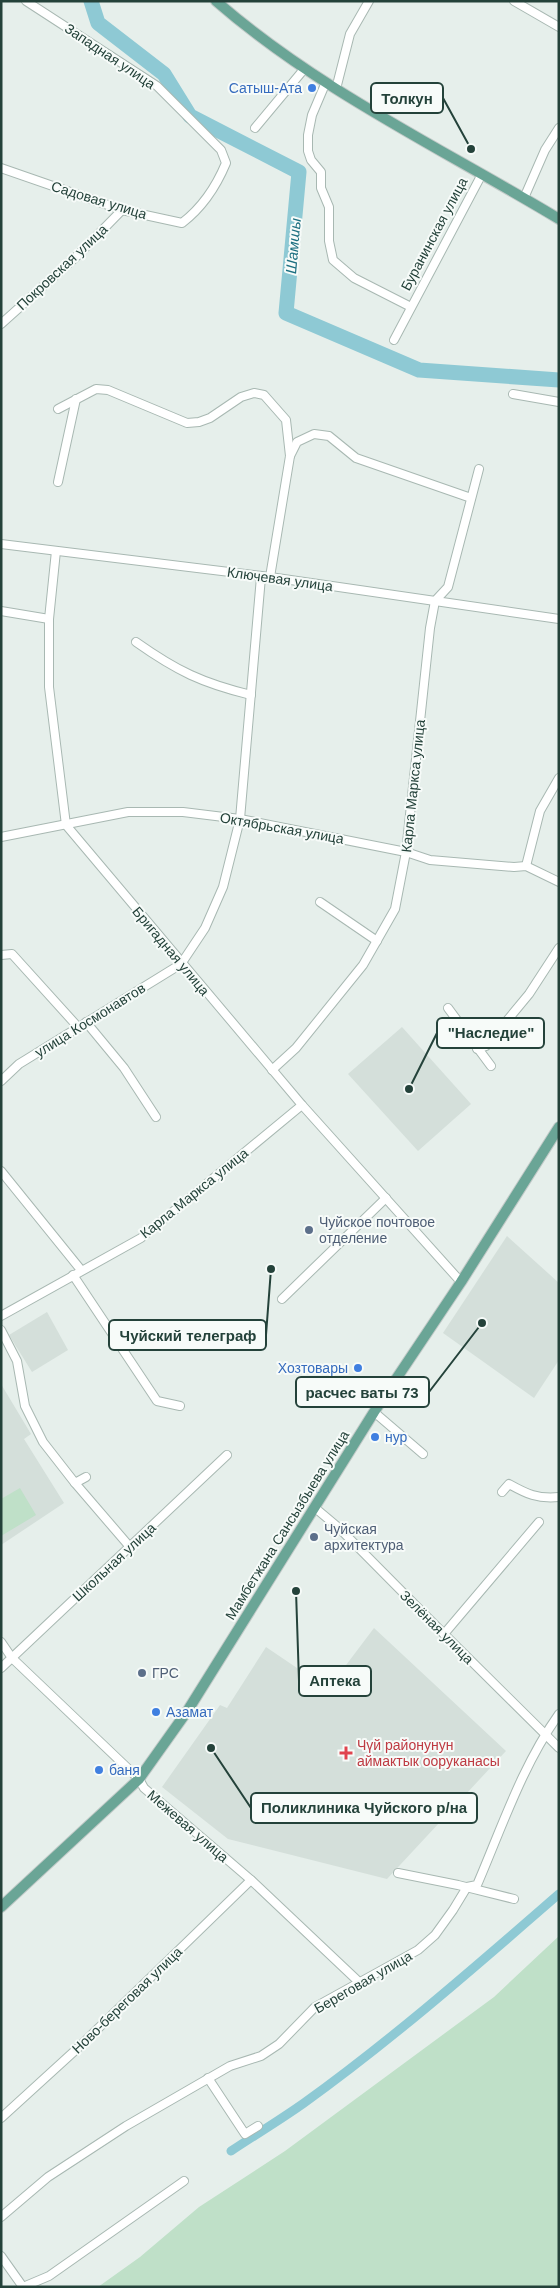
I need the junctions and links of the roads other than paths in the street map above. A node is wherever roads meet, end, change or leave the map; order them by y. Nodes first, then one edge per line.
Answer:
1 (26, 1) edge
2 (216, 1) edge
3 (514, 1) edge
4 (367, 2) edge
5 (524, 3) edge
6 (559, 27) edge
7 (305, 68) junction
8 (326, 82) junction
9 (336, 89) junction
10 (255, 128) dead end
11 (559, 128) edge
12 (226, 163) joint
13 (1, 168) edge
14 (482, 174) junction
15 (524, 198) junction
16 (122, 210) junction
17 (559, 219) edge
18 (411, 307) junction
19 (1, 324) edge
20 (394, 340) dead end
21 (514, 394) dead end
22 (76, 399) junction
23 (559, 402) edge
24 (58, 409) dead end
25 (290, 456) junction
26 (479, 469) dead end
27 (58, 482) dead end
28 (471, 498) junction
29 (1, 544) edge
30 (56, 551) junction
31 (261, 577) junction
32 (270, 577) junction
33 (435, 601) junction
34 (1, 611) edge
35 (49, 619) junction
36 (559, 619) edge
37 (136, 642) dead end
38 (250, 695) junction
39 (559, 778) edge
40 (240, 819) junction
41 (66, 825) junction
42 (1, 837) edge
43 (406, 852) junction
44 (526, 866) junction
45 (559, 882) edge
46 (320, 902) dead end
47 (377, 941) junction
48 (559, 948) edge
49 (1, 956) edge
50 (181, 964) junction
51 (448, 1008) dead end
52 (86, 1022) junction
53 (78, 1027) junction
54 (477, 1049) junction
55 (491, 1066) dead end
56 (272, 1070) junction
57 (1, 1081) edge
58 (302, 1104) junction
59 (156, 1116) dead end
60 (559, 1127) edge
61 (1, 1171) edge
62 (386, 1198) junction
63 (81, 1270) junction
64 (73, 1275) junction
65 (461, 1282) junction
66 (282, 1299) dead end
67 (1, 1316) edge
68 (1, 1330) edge
69 (180, 1406) dead end
70 (374, 1412) junction
71 (422, 1454) dead end
72 (227, 1455) dead end
73 (86, 1477) dead end
74 (76, 1483) junction
75 (502, 1492) dead end
76 (559, 1497) edge
77 (314, 1507) junction
78 (539, 1522) dead end
79 (130, 1547) junction
80 (444, 1634) junction
81 (1, 1642) edge
82 (12, 1658) junction
83 (1, 1668) edge
84 (559, 1714) edge
85 (544, 1735) junction
86 (559, 1748) edge
87 (139, 1779) junction
88 (398, 1873) dead end
89 (252, 1880) junction
90 (467, 1887) junction
91 (514, 1899) dead end
92 (1, 1907) edge
93 (360, 1983) junction
94 (208, 2078) junction
95 (1, 2118) edge
96 (258, 2126) dead end
97 (184, 2181) dead end
98 (1, 2217) edge
99 (1, 2256) edge
100 (23, 2287) edge

1 - 12 street, Западная улица
2 - 7 main road, Буранинская улица
3 - 5 street
4 - 9 street
5 - 6 street
7 - 8 main road, Буранинская улица
7 - 10 street
8 - 9 main road, Буранинская улица
8 - 18 street, Буранинская улица
9 - 14 main road, Буранинская улица
11 - 15 street
12 - 16 street, Садовая улица
13 - 16 street, Садовая улица
14 - 15 main road, Буранинская улица
14 - 18 street, Буранинская улица
15 - 17 main road, Буранинская улица
16 - 19 street, Покровская улица
18 - 20 street, Буранинская улица
21 - 23 street
22 - 24 street
22 - 25 street
22 - 27 street
25 - 28 street
25 - 32 street
26 - 28 street, Карла Маркса улица
28 - 33 street, Карла Маркса улица
29 - 30 street, Ключевая улица
30 - 31 street, Ключевая улица
30 - 35 street
31 - 32 street, Ключевая улица
31 - 38 street
32 - 33 street, Ключевая улица
33 - 36 street, Ключевая улица
33 - 43 street, Карла Маркса улица
34 - 35 street
35 - 41 street
37 - 38 street
38 - 40 street
39 - 44 street
40 - 41 street, Октябрьская улица
40 - 43 street, Октябрьская улица
40 - 50 street
41 - 42 street, Октябрьская улица
41 - 50 street, Бригадная улица
43 - 44 street, Октябрьская улица
43 - 47 street, Карла Маркса улица
44 - 45 street, Октябрьская улица
46 - 47 street
47 - 56 street, Карла Маркса улица
48 - 54 street
49 - 53 street
50 - 52 street, улица Космонавтов
50 - 56 street, Бригадная улица
51 - 54 street
52 - 53 street, улица Космонавтов
52 - 59 street
53 - 57 street, улица Космонавтов
54 - 55 street
56 - 58 street, Бригадная улица
58 - 62 street, Бригадная улица
58 - 63 street, Карла Маркса улица
60 - 65 main road, Мамбетжана Сансызбыева улица
61 - 63 street
62 - 65 street, Бригадная улица
62 - 66 street
63 - 64 street, Карла Маркса улица
64 - 67 street, Карла Маркса улица
64 - 69 street
65 - 70 main road, Мамбетжана Сансызбыева улица
68 - 74 street
70 - 71 street
70 - 77 main road, Мамбетжана Сансызбыева улица
72 - 79 street, Школьная улица
73 - 74 street
74 - 79 street
75 - 76 street
77 - 80 street, Зелёная улица
77 - 87 main road, Мамбетжана Сансызбыева улица
78 - 80 street
79 - 82 street, Школьная улица
80 - 85 street, Зелёная улица
81 - 82 street, Межевая улица
82 - 83 street, Школьная улица
82 - 87 street, Межевая улица
84 - 85 street, Береговая улица
85 - 86 street, Зелёная улица
85 - 90 street, Береговая улица
87 - 89 street, Межевая улица
87 - 92 main road, Мамбетжана Сансызбыева улица
88 - 90 street
89 - 93 street, Межевая улица
89 - 95 street, Ново-береговая улица
90 - 91 street
90 - 93 street, Береговая улица
93 - 94 street, Береговая улица
94 - 96 street
94 - 98 street, Береговая улица
97 - 100 street
99 - 100 street

